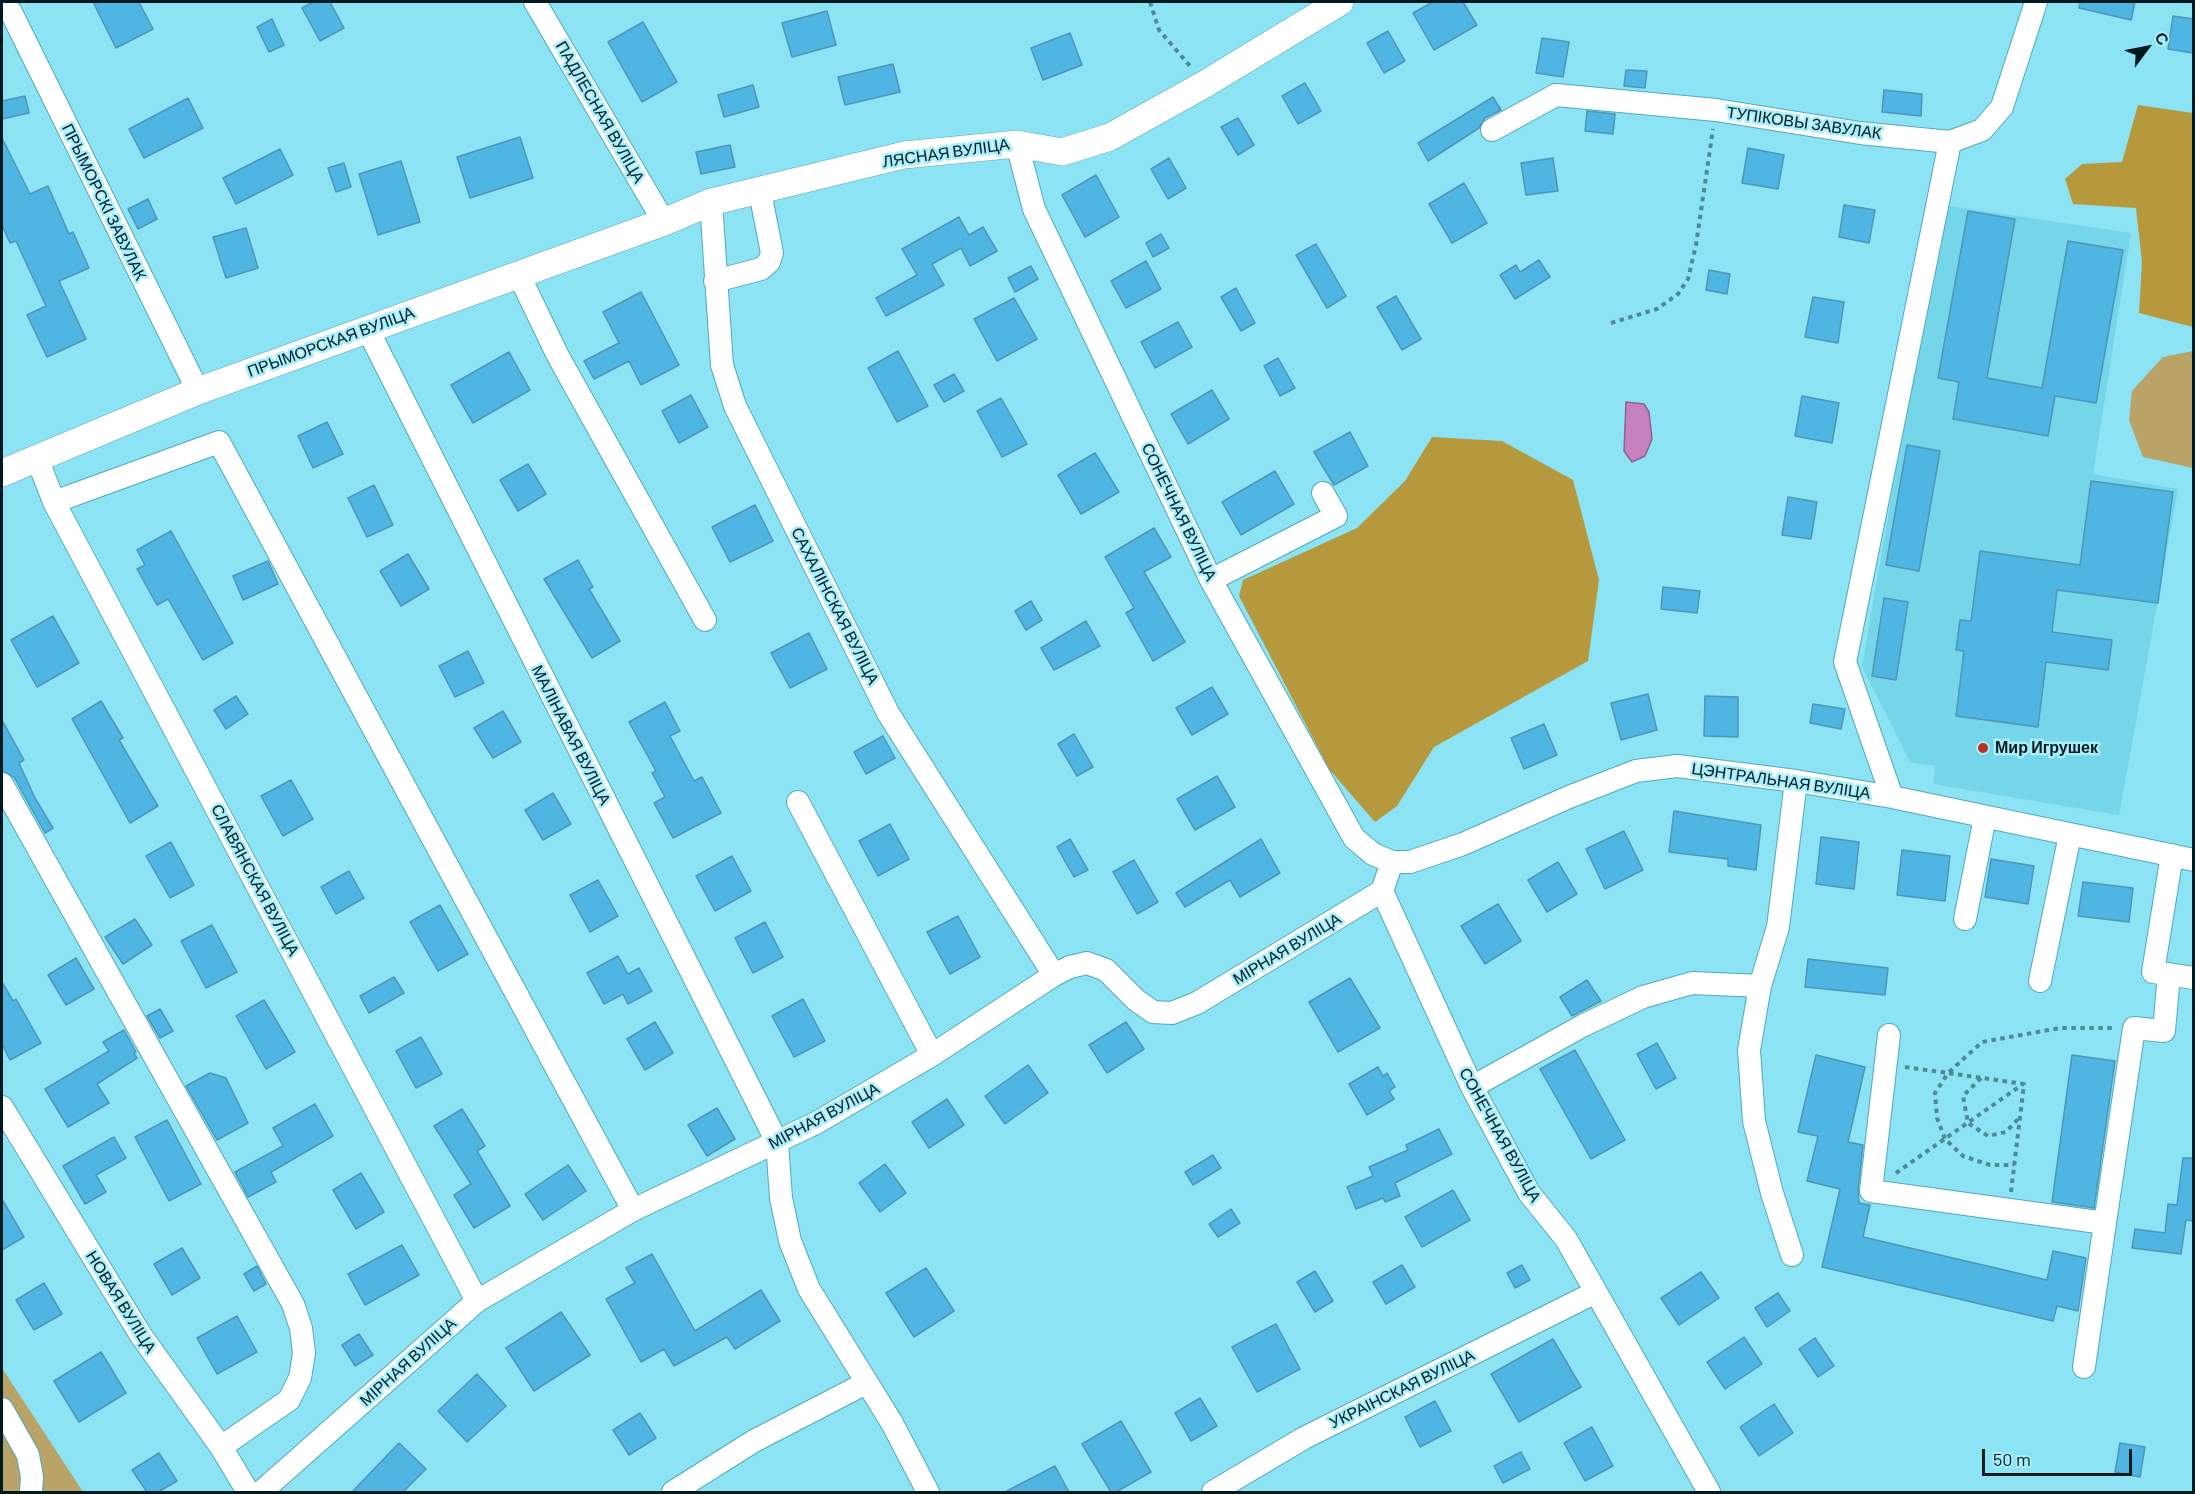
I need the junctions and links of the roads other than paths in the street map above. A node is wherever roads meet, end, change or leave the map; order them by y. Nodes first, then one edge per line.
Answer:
1 (535, 2) edge
2 (1340, 2) edge
3 (2036, 2) edge
4 (6, 7) edge
5 (1492, 130) dead end
6 (1950, 142) junction
7 (1017, 144) junction
8 (760, 192) junction
9 (711, 202) junction
10 (664, 222) junction
11 (518, 273) junction
12 (715, 281) junction
13 (367, 328) junction
14 (198, 391) junction
15 (37, 458) junction
16 (2, 473) edge
17 (1323, 493) dead end
18 (54, 501) junction
19 (1211, 580) junction
20 (705, 620) dead end
21 (1796, 780) junction
22 (2, 784) edge
23 (1892, 797) junction
24 (798, 802) dead end
25 (1985, 817) junction
26 (2070, 836) junction
27 (2183, 857) edge
28 (1386, 859) junction
29 (1382, 891) junction
30 (1965, 919) dead end
31 (2169, 974) junction
32 (1054, 975) junction
33 (2193, 978) edge
34 (2040, 981) dead end
35 (1760, 986) junction
36 (1889, 1035) dead end
37 (932, 1055) junction
38 (1472, 1087) junction
39 (2, 1107) edge
40 (777, 1142) junction
41 (633, 1210) junction
42 (2105, 1223) junction
43 (1792, 1255) dead end
44 (1596, 1292) junction
45 (477, 1301) junction
46 (2084, 1367) dead end
47 (866, 1383) junction
48 (2, 1408) edge
49 (221, 1447) junction
50 (31, 1492) edge
51 (248, 1492) edge
52 (261, 1492) edge
53 (673, 1492) edge
54 (928, 1492) edge
55 (1213, 1492) edge
56 (1709, 1492) edge

1 - 10 street, ПАДЛЕСНАЯ ВУЛІЦА
2 - 7 main road, ЛЯСНАЯ ВУЛІЦА
3 - 6 street, ТУПІКОВЫ ЗАВУЛАК
4 - 14 street, ПРЫМОРСКІ ЗАВУЛАК
5 - 6 street, ТУПІКОВЫ ЗАВУЛАК
6 - 23 street
7 - 8 main road, ЛЯСНАЯ ВУЛІЦА
7 - 19 street, СОНЕЧНАЯ ВУЛІЦА
8 - 9 main road, ЛЯСНАЯ ВУЛІЦА
8 - 12 street
9 - 10 main road, ЛЯСНАЯ ВУЛІЦА
9 - 12 street, САХАЛІНСКАЯ ВУЛІЦА
10 - 11 main road, ПРЫМОРСКАЯ ВУЛІЦА
11 - 13 main road, ПРЫМОРСКАЯ ВУЛІЦА
11 - 20 street
12 - 32 street, САХАЛІНСКАЯ ВУЛІЦА
13 - 14 main road, ПРЫМОРСКАЯ ВУЛІЦА
13 - 40 street, МАЛІНАВАЯ ВУЛІЦА
14 - 15 main road, ПРЫМОРСКАЯ ВУЛІЦА
15 - 16 main road, ПРЫМОРСКАЯ ВУЛІЦА
15 - 18 street, СЛАВЯНСКАЯ ВУЛІЦА
17 - 19 street
18 - 41 street
18 - 45 street, СЛАВЯНСКАЯ ВУЛІЦА
19 - 28 street, СОНЕЧНАЯ ВУЛІЦА
21 - 23 street, ЦЭНТРАЛЬНАЯ ВУЛІЦА
21 - 28 street, ЦЭНТРАЛЬНАЯ ВУЛІЦА
21 - 35 street
22 - 49 street
23 - 25 street, ЦЭНТРАЛЬНАЯ ВУЛІЦА
24 - 37 street
25 - 26 street, ЦЭНТРАЛЬНАЯ ВУЛІЦА
25 - 30 street
26 - 27 street, ЦЭНТРАЛЬНАЯ ВУЛІЦА
26 - 34 street
27 - 31 street
28 - 29 street
29 - 32 street, МІРНАЯ ВУЛІЦА
29 - 38 street, СОНЕЧНАЯ ВУЛІЦА
31 - 33 street
31 - 42 street
32 - 37 street, МІРНАЯ ВУЛІЦА
35 - 38 street
35 - 43 street
36 - 42 street
37 - 40 street, МІРНАЯ ВУЛІЦА
38 - 44 street, СОНЕЧНАЯ ВУЛІЦА
39 - 49 street, НОВАЯ ВУЛІЦА
40 - 41 street, МІРНАЯ ВУЛІЦА
40 - 47 street
41 - 45 street, МІРНАЯ ВУЛІЦА
42 - 46 street
44 - 55 street, УКРАІНСКАЯ ВУЛІЦА
44 - 56 street, СОНЕЧНАЯ ВУЛІЦА
45 - 52 street, МІРНАЯ ВУЛІЦА
47 - 53 street
47 - 54 street
48 - 50 street
49 - 51 street, НОВАЯ ВУЛІЦА

